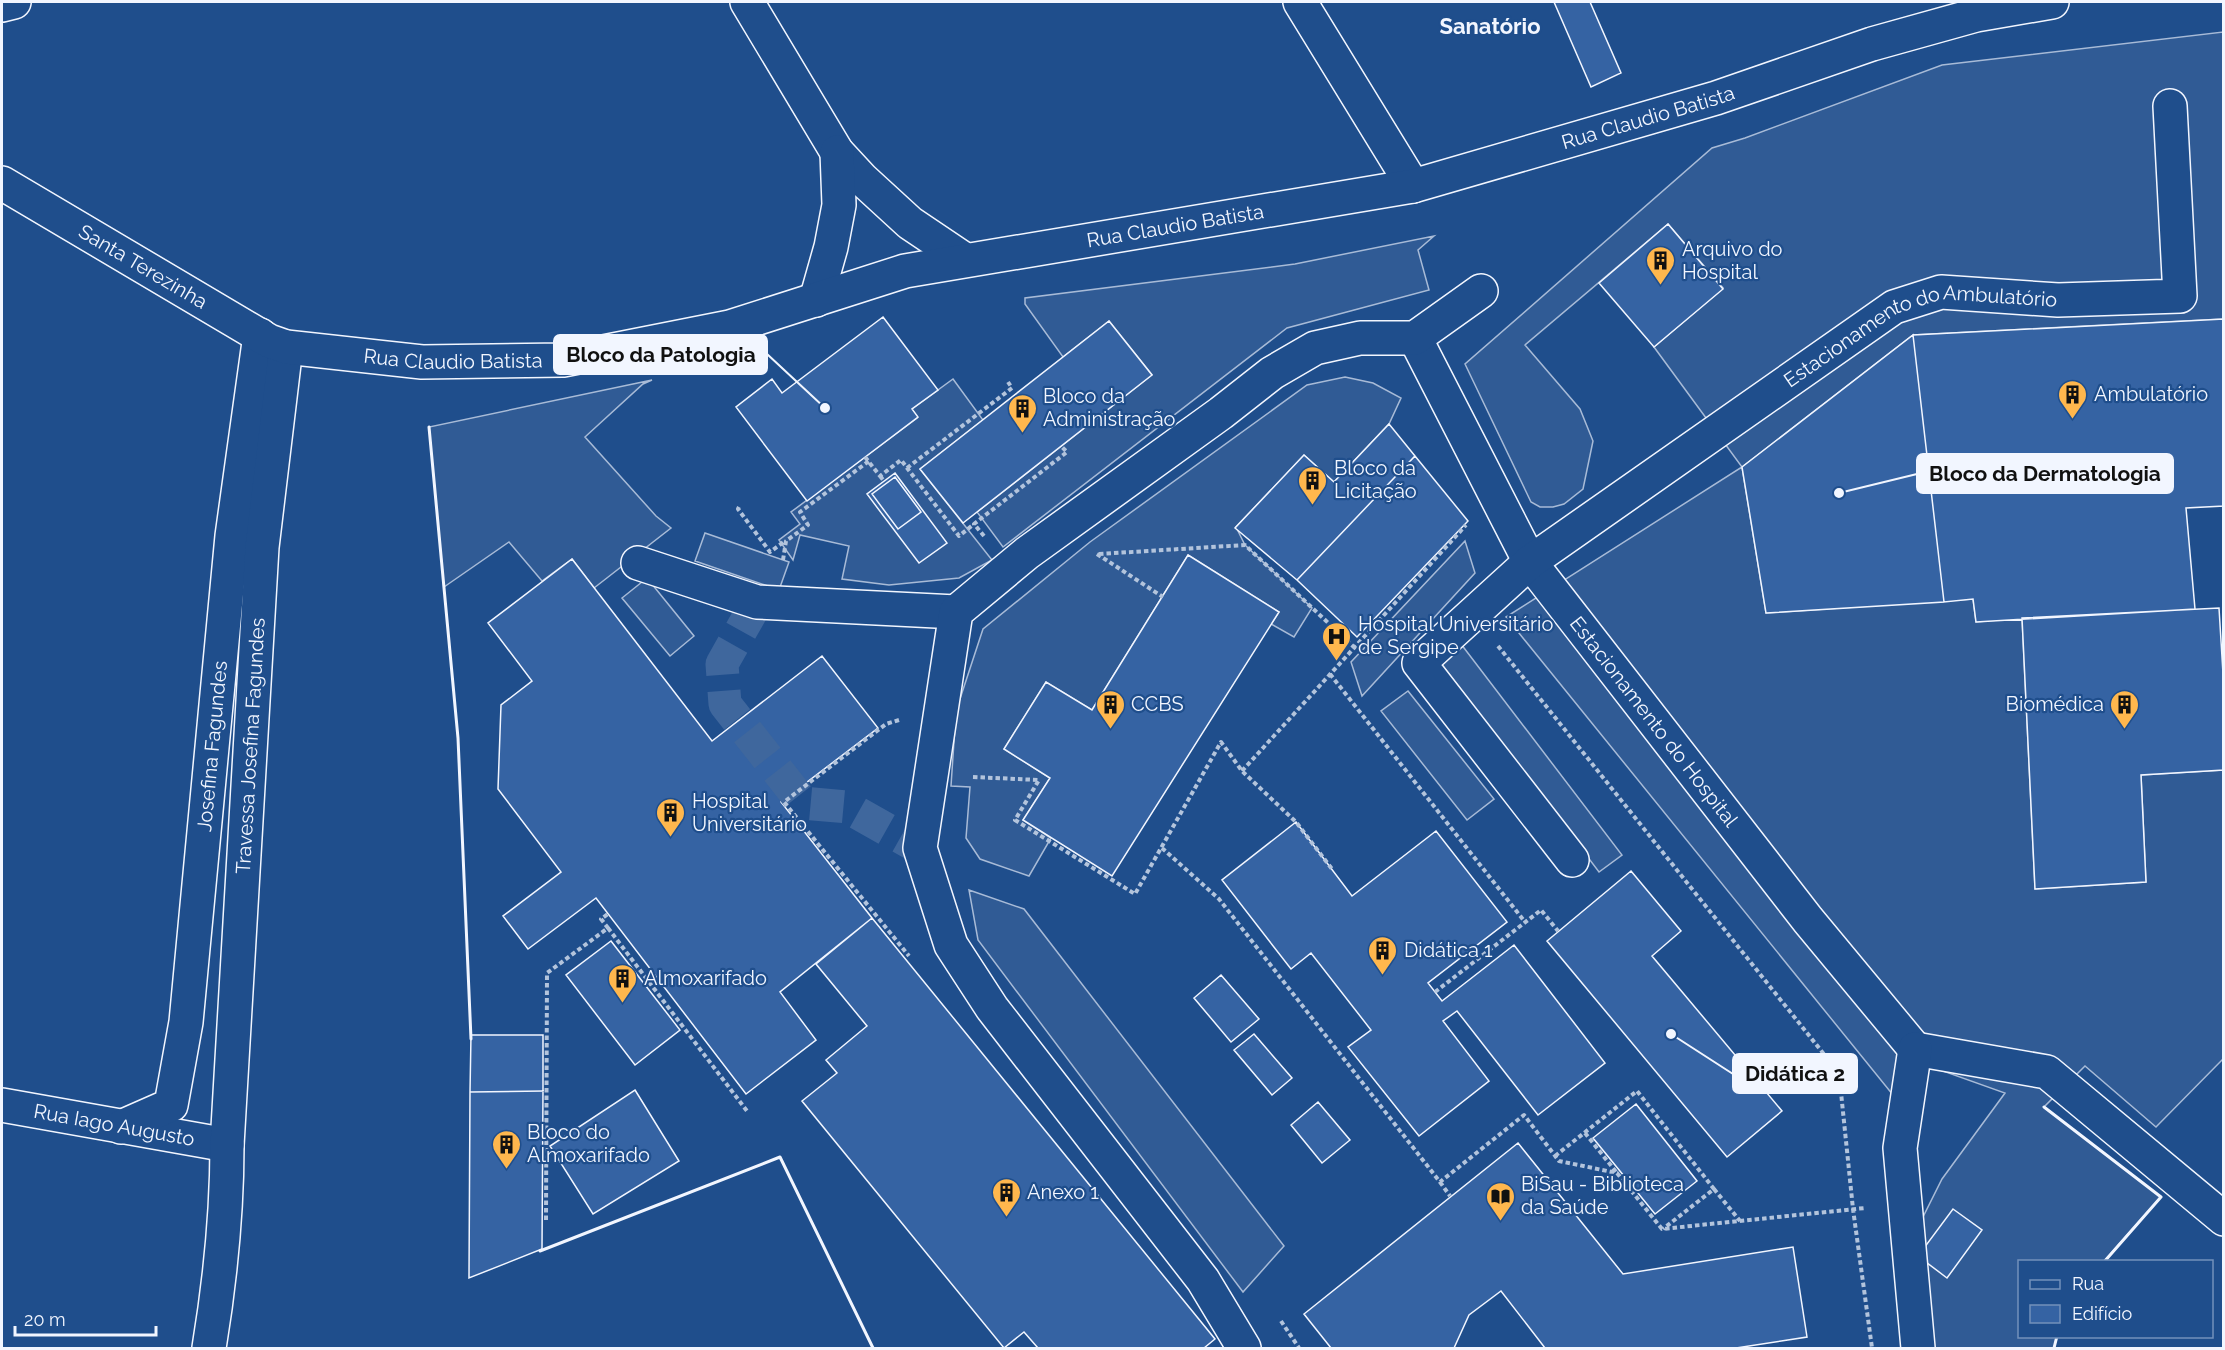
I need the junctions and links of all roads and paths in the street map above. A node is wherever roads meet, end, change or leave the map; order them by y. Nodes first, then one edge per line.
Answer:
1 (14, 2) edge
2 (747, 2) edge
3 (1300, 2) edge
4 (2052, 2) edge
5 (2, 5) edge
6 (2170, 106) dead end
7 (837, 152) junction
8 (2, 183) edge
9 (1413, 186) junction
10 (965, 260) junction
11 (1481, 291) dead end
12 (816, 300) junction
13 (1415, 338) junction
14 (273, 341) junction
15 (1008, 381) dead end
16 (1061, 446) dead end
17 (907, 468) junction
18 (880, 476) junction
19 (884, 481) dead end
20 (739, 507) dead end
21 (1074, 518) junction
22 (1469, 522) dead end
23 (974, 524) junction
24 (786, 541) junction
25 (1097, 554) junction
26 (783, 560) dead end
27 (1530, 562) junction
28 (638, 563) dead end
29 (1010, 567) junction
30 (1163, 597) dead end
31 (956, 612) junction
32 (1494, 641) dead end
33 (1355, 648) junction
34 (1330, 674) junction
35 (908, 721) dead end
36 (1242, 771) junction
37 (931, 776) junction
38 (795, 793) dead end
39 (1162, 848) junction
40 (1572, 860) dead end
41 (1332, 869) dead end
42 (608, 914) dead end
43 (1526, 922) junction
44 (608, 928) junction
45 (1557, 931) dead end
46 (1435, 992) dead end
47 (1915, 1049) junction
48 (2, 1105) edge
49 (747, 1111) dead end
50 (121, 1127) junction
51 (1585, 1133) junction
52 (227, 1145) junction
53 (1555, 1156) junction
54 (1617, 1173) junction
55 (1440, 1182) junction
56 (1714, 1189) junction
57 (1450, 1196) dead end
58 (1905, 1204) junction
59 (1853, 1209) junction
60 (2223, 1219) edge
61 (546, 1220) dead end
62 (1740, 1221) junction
63 (1662, 1229) junction
64 (1281, 1321) dead end
65 (209, 1348) edge
66 (1244, 1348) edge
67 (1299, 1348) edge
68 (1872, 1348) edge
69 (1918, 1348) edge

1 - 5 street
2 - 7 street
3 - 9 street
4 - 9 street, Rua Claudio Batista
6 - 27 street, Estacionamento do Ambulatório
7 - 10 street
7 - 12 street
8 - 14 street, Santa Terezinha
9 - 10 street, Rua Claudio Batista
10 - 12 street, Rua Claudio Batista
11 - 13 street
12 - 14 street, Rua Claudio Batista
13 - 21 street
13 - 27 street, Estacionamento do Hospital
14 - 50 street, Josefina Fagundes
14 - 52 street, Travessa Josefina Fagundes
15 - 17 path
16 - 23 path
17 - 18 path
17 - 23 path
18 - 19 path
18 - 24 path
20 - 24 path
21 - 25 path
21 - 29 street
22 - 33 path
23 - 29 path
24 - 26 path
25 - 30 path
25 - 33 path
27 - 40 street
27 - 47 street, Estacionamento do Hospital
28 - 31 street
29 - 31 street
31 - 37 street
32 - 59 path
33 - 34 path
34 - 36 path
34 - 43 path
35 - 38 path
36 - 39 path
36 - 41 path
37 - 39 path
37 - 66 street
39 - 55 path
42 - 44 path
43 - 45 path
43 - 46 path
44 - 49 path
44 - 61 path
47 - 58 street
47 - 60 street
48 - 50 street, Rua Iago Augusto
50 - 52 street, Rua Iago Augusto
51 - 53 path
51 - 54 path
51 - 56 path
52 - 65 street, Travessa Josefina Fagundes
53 - 54 path
53 - 55 path
54 - 63 path
55 - 57 path
56 - 62 path
56 - 63 path
58 - 59 path
58 - 69 street
59 - 62 path
59 - 68 path
62 - 63 path
64 - 67 path

